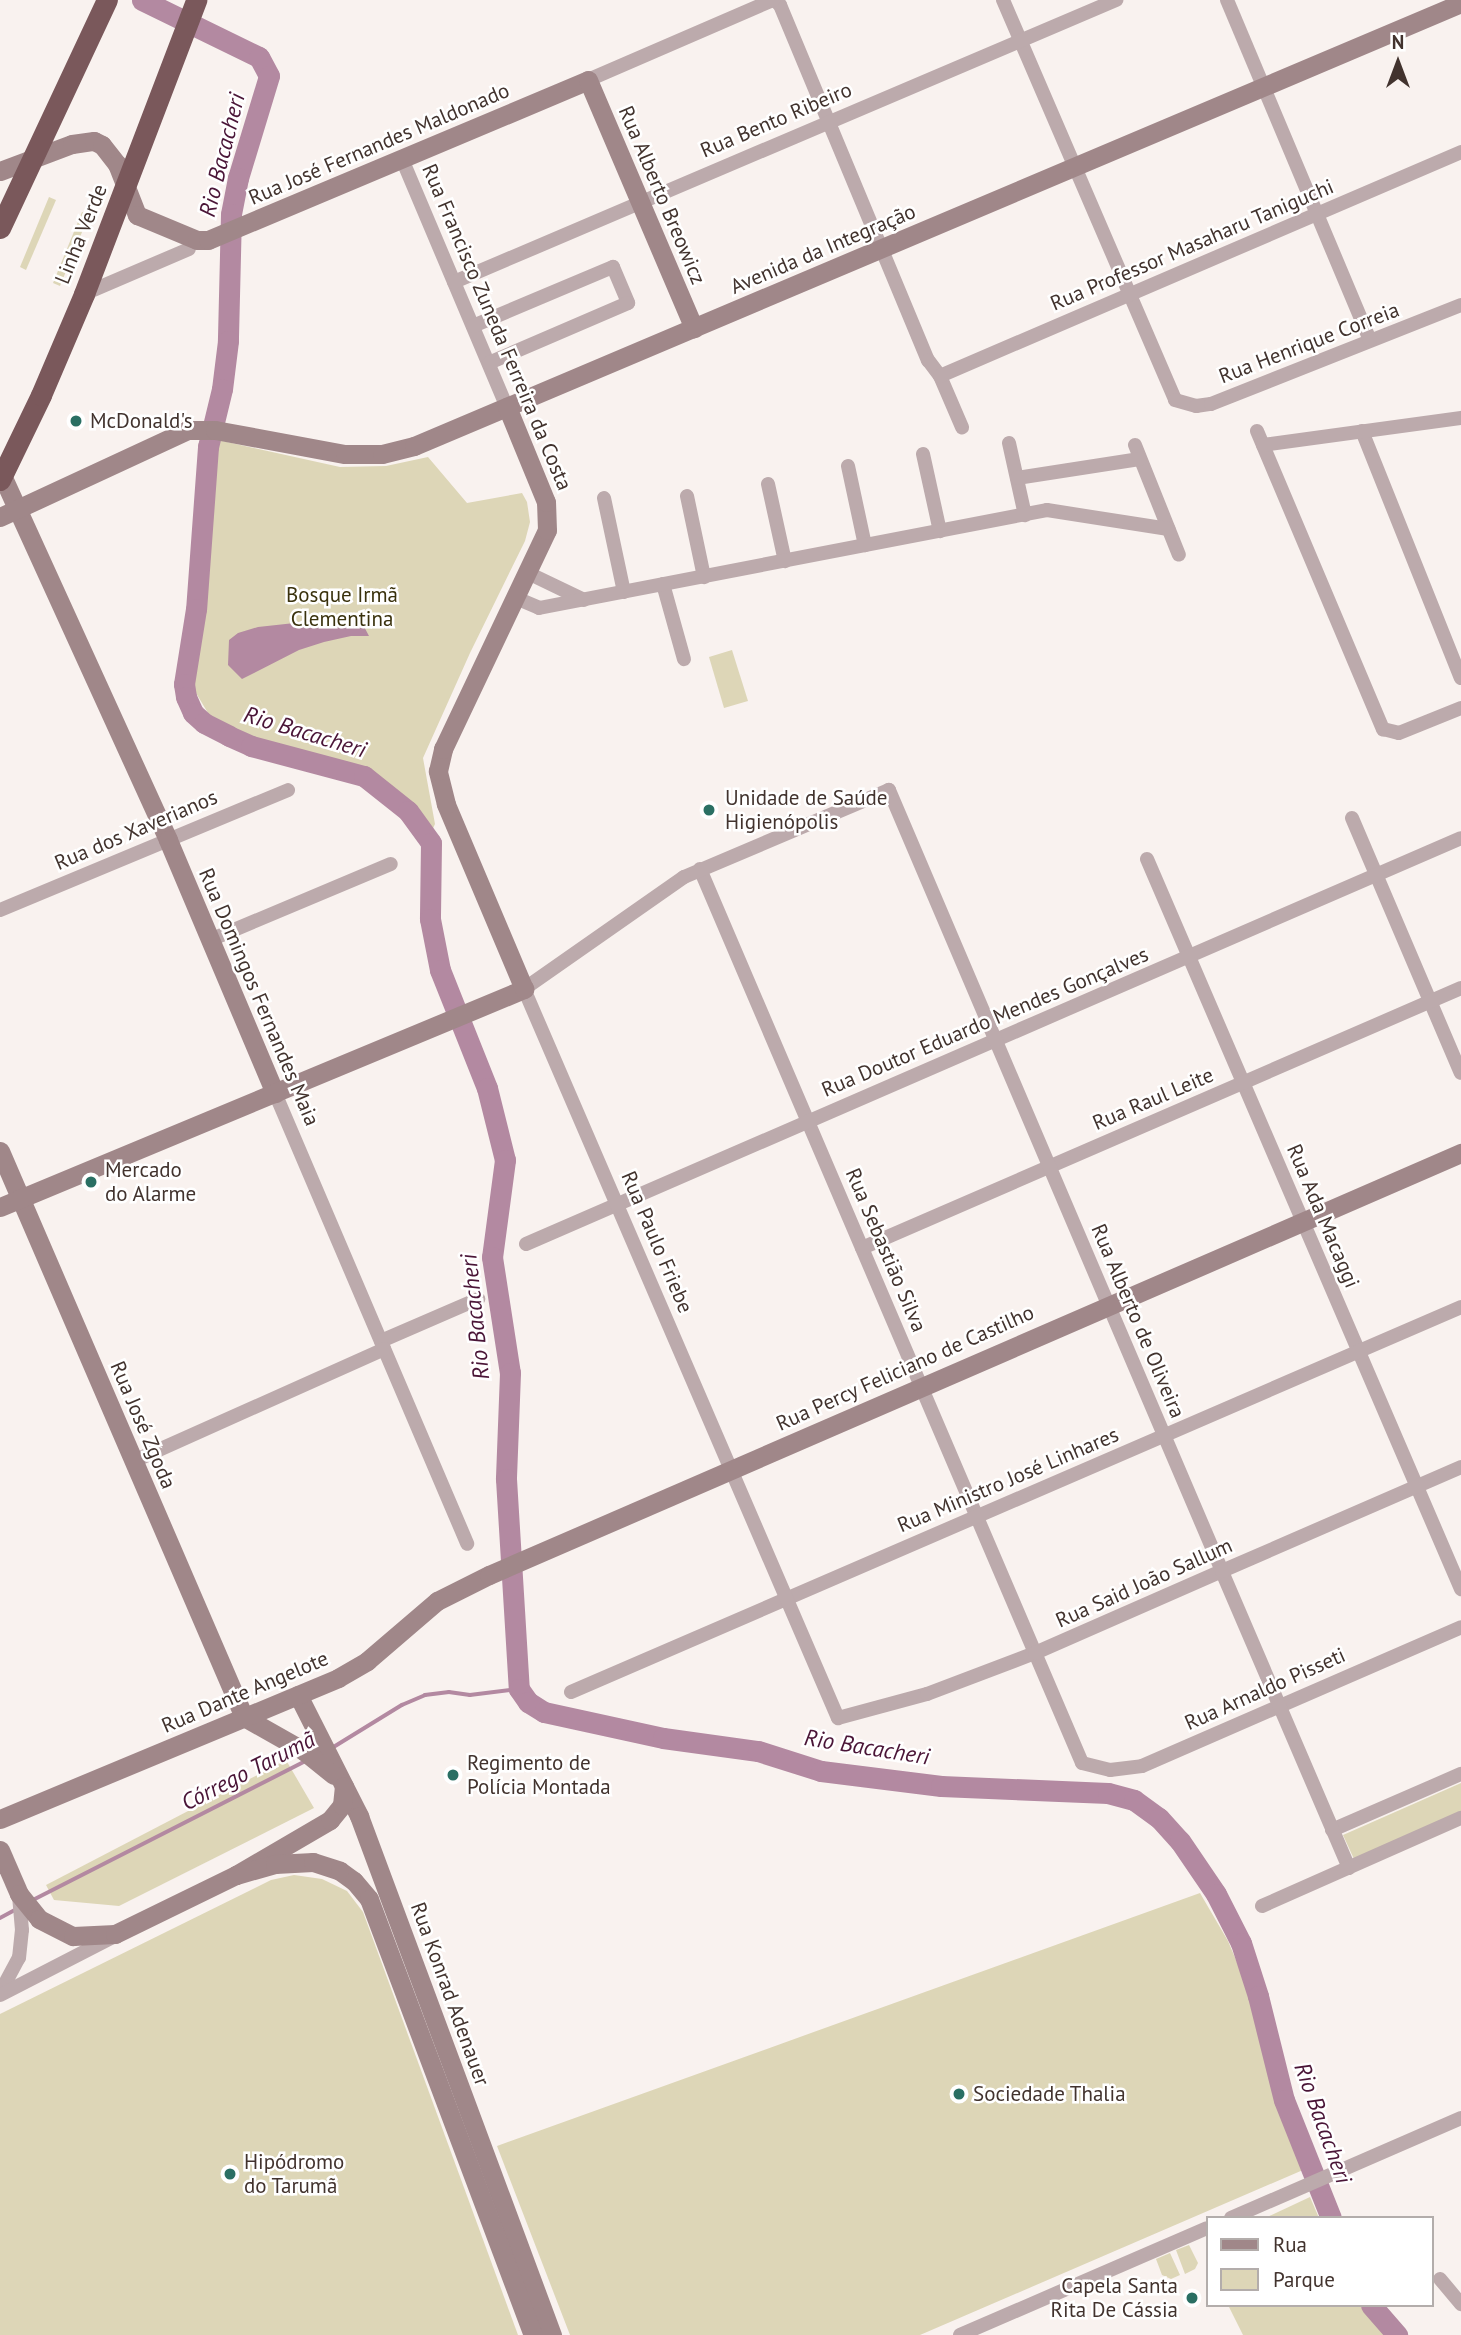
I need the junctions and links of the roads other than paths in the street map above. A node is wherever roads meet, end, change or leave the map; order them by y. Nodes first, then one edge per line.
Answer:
1 (196, 0) edge
2 (774, 0) edge
3 (1003, 0) edge
4 (1116, 0) edge
5 (1227, 0) edge
6 (105, 5) edge
7 (1458, 6) edge
8 (1020, 41) junction
9 (588, 80) junction
10 (1264, 87) junction
11 (829, 122) junction
12 (1461, 152) edge
13 (402, 159) junction
14 (28, 162) junction
15 (1074, 167) junction
16 (0, 171) edge
17 (126, 188) junction
18 (640, 203) junction
19 (1317, 214) junction
20 (0, 228) edge
21 (882, 248) junction
22 (189, 249) dead end
23 (454, 282) junction
24 (84, 294) junction
25 (1129, 295) junction
26 (1461, 305) edge
27 (473, 326) junction
28 (694, 328) junction
29 (1370, 340) junction
30 (489, 363) junction
31 (940, 376) junction
32 (507, 407) junction
33 (1461, 419) edge
34 (962, 427) dead end
35 (1362, 431) junction
36 (1009, 443) dead end
37 (1135, 444) dead end
38 (923, 454) dead end
39 (1140, 459) junction
40 (848, 466) dead end
41 (1, 476) edge
42 (1017, 478) junction
43 (768, 484) dead end
44 (687, 496) dead end
45 (604, 498) dead end
46 (9, 513) edge
47 (1025, 514) junction
48 (1168, 529) junction
49 (940, 531) junction
50 (865, 545) junction
51 (1179, 555) dead end
52 (785, 561) junction
53 (528, 573) junction
54 (704, 577) junction
55 (663, 584) junction
56 (624, 592) junction
57 (516, 598) junction
58 (584, 600) junction
59 (684, 659) dead end
60 (1461, 678) edge
61 (1461, 708) edge
62 (439, 782) joint
63 (288, 790) dead end
64 (1352, 818) dead end
65 (1461, 838) edge
66 (168, 840) junction
67 (1147, 859) dead end
68 (391, 864) dead end
69 (700, 869) junction
70 (1376, 875) junction
71 (0, 910) edge
72 (210, 940) junction
73 (1189, 956) junction
74 (1461, 988) edge
75 (524, 989) junction
76 (1431, 1001) junction
77 (996, 1040) junction
78 (1461, 1073) edge
79 (1243, 1083) junction
80 (275, 1093) junction
81 (808, 1121) junction
82 (1461, 1147) edge
83 (0, 1152) edge
84 (1461, 1153) edge
85 (1050, 1167) junction
86 (20, 1199) junction
87 (617, 1205) junction
88 (0, 1207) edge
89 (1302, 1220) junction
90 (526, 1244) dead end
91 (862, 1248) junction
92 (478, 1299) dead end
93 (1108, 1304) junction
94 (1461, 1307) edge
95 (382, 1345) junction
96 (1359, 1351) junction
97 (921, 1386) junction
98 (1164, 1435) junction
99 (134, 1461) junction
100 (1461, 1467) edge
101 (730, 1469) junction
102 (1417, 1487) junction
103 (977, 1516) junction
104 (467, 1545) dead end
105 (525, 1559) joint
106 (1222, 1571) junction
107 (1461, 1589) edge
108 (786, 1599) junction
109 (1461, 1627) edge
110 (1035, 1653) junction
111 (571, 1692) dead end
112 (298, 1695) junction
113 (1280, 1706) junction
114 (244, 1717) junction
115 (838, 1718) joint
116 (312, 1747) junction
117 (1082, 1763) joint
118 (1461, 1774) edge
119 (342, 1783) junction
120 (1461, 1818) edge
121 (0, 1819) edge
122 (1332, 1830) junction
123 (0, 1850) edge
124 (1349, 1868) junction
125 (236, 1875) junction
126 (1262, 1906) dead end
127 (27, 1914) junction
128 (129, 1930) junction
129 (0, 1994) edge
130 (1461, 2118) edge
131 (1236, 2216) edge
132 (1206, 2228) edge
133 (1440, 2279) dead end
134 (1461, 2304) edge
135 (533, 2335) edge
136 (552, 2335) edge
137 (960, 2335) edge

1 - 17 highway, Linha Verde
2 - 9 street
2 - 11 street
3 - 8 street
4 - 8 street, Rua Bento Ribeiro
5 - 10 street
6 - 14 highway
7 - 10 main road, Avenida da Integração
8 - 11 street, Rua Bento Ribeiro
8 - 15 street
9 - 13 main road, Rua José Fernandes Maldonado
9 - 18 main road, Rua Alberto Breowicz
10 - 15 main road, Avenida da Integração
10 - 19 street
11 - 18 street, Rua Bento Ribeiro
11 - 21 street
12 - 19 street, Rua Professor Masaharu Taniguchi
13 - 17 main road, Rua José Fernandes Maldonado
13 - 23 street, Rua Francisco Zuneda Ferreira da Costa
14 - 16 main road
14 - 17 main road, Rua José Fernandes Maldonado
14 - 20 highway
15 - 21 main road, Avenida da Integração
15 - 25 street
17 - 24 highway, Linha Verde
18 - 23 street, Rua Bento Ribeiro
18 - 28 main road, Rua Alberto Breowicz
19 - 25 street, Rua Professor Masaharu Taniguchi
19 - 29 street
21 - 28 main road, Avenida da Integração
21 - 31 street
22 - 24 street
23 - 27 street, Rua Francisco Zuneda Ferreira da Costa
24 - 41 highway, Linha Verde
25 - 29 street, Rua Henrique Correia
25 - 31 street, Rua Professor Masaharu Taniguchi
26 - 29 street, Rua Henrique Correia
27 - 30 street, Rua Francisco Zuneda Ferreira da Costa
27 - 30 street
28 - 32 main road, Avenida da Integração
30 - 32 street, Rua Francisco Zuneda Ferreira da Costa
31 - 34 street
32 - 46 main road, Avenida da Integração
32 - 53 main road, Rua Francisco Zuneda Ferreira da Costa
33 - 35 street
35 - 60 street
35 - 61 street
36 - 42 street
37 - 39 street
38 - 49 street
39 - 42 street
39 - 48 street
40 - 50 street
41 - 46 main road, Rua Domingos Fernandes Maia
42 - 47 street
43 - 52 street
44 - 54 street
45 - 56 street
46 - 66 main road, Rua Domingos Fernandes Maia
47 - 48 street
47 - 49 street
48 - 51 street
49 - 50 street
50 - 52 street
52 - 54 street
53 - 57 main road, Rua Francisco Zuneda Ferreira da Costa
53 - 58 street
54 - 55 street
55 - 56 street
55 - 59 street
56 - 58 street
57 - 58 street
57 - 62 main road, Rua Francisco Zuneda Ferreira da Costa
62 - 75 main road, Rua Paulo Friebe
63 - 66 street, Rua dos Xaverianos
64 - 70 street
65 - 70 street, Rua Doutor Eduardo Mendes Gonçalves
66 - 71 street, Rua dos Xaverianos
66 - 72 main road, Rua Domingos Fernandes Maia
67 - 73 street, Rua Ada Macaggi
68 - 72 street
69 - 75 street
69 - 77 street, Rua Alberto de Oliveira
69 - 81 street, Rua Sebastião Silva
70 - 73 street, Rua Doutor Eduardo Mendes Gonçalves
70 - 76 street
72 - 80 main road, Rua Domingos Fernandes Maia
73 - 77 street, Rua Doutor Eduardo Mendes Gonçalves
73 - 79 street, Rua Ada Macaggi
74 - 76 street, Rua Raul Leite
75 - 80 main road
75 - 87 street, Rua Paulo Friebe
76 - 78 street
76 - 79 street, Rua Raul Leite
77 - 81 street, Rua Doutor Eduardo Mendes Gonçalves
77 - 85 street, Rua Alberto de Oliveira
79 - 85 street, Rua Raul Leite
79 - 89 street, Rua Ada Macaggi
80 - 86 main road
80 - 95 street, Rua Domingos Fernandes Maia
81 - 87 street, Rua Doutor Eduardo Mendes Gonçalves
81 - 91 street, Rua Sebastião Silva
82 - 89 main road, Rua Percy Feliciano de Castilho
83 - 86 main road, Rua José Zgoda
84 - 89 main road, Rua Percy Feliciano de Castilho
85 - 91 street, Rua Raul Leite
85 - 93 street, Rua Alberto de Oliveira
86 - 88 main road
86 - 99 main road, Rua José Zgoda
87 - 90 street, Rua Doutor Eduardo Mendes Gonçalves
87 - 101 street, Rua Paulo Friebe
89 - 93 main road, Rua Percy Feliciano de Castilho
89 - 96 street, Rua Ada Macaggi
91 - 97 street, Rua Sebastião Silva
92 - 95 street
93 - 97 main road, Rua Percy Feliciano de Castilho
93 - 98 street, Rua Alberto de Oliveira
94 - 96 street, Rua Ministro José Linhares
95 - 99 street
95 - 104 street, Rua Domingos Fernandes Maia
96 - 98 street, Rua Ministro José Linhares
96 - 102 street, Rua Ada Macaggi
97 - 101 main road, Rua Percy Feliciano de Castilho
97 - 103 street, Rua Sebastião Silva
98 - 103 street, Rua Ministro José Linhares
98 - 106 street, Rua Alberto de Oliveira
99 - 114 main road, Rua José Zgoda
100 - 102 street, Rua Said João Sallum
101 - 105 main road, Rua Percy Feliciano de Castilho
101 - 108 street, Rua Paulo Friebe
102 - 106 street, Rua Said João Sallum
102 - 107 street, Rua Ada Macaggi
103 - 108 street, Rua Ministro José Linhares
103 - 110 street, Rua Sebastião Silva
105 - 112 main road, Rua Dante Angelote
106 - 110 street, Rua Said João Sallum
106 - 113 street, Rua Alberto de Oliveira
108 - 111 street, Rua Ministro José Linhares
108 - 115 street, Rua Paulo Friebe
109 - 113 street, Rua Arnaldo Pisseti
110 - 115 street, Rua Said João Sallum
110 - 117 street, Rua Sebastião Silva
112 - 114 main road, Rua Dante Angelote
112 - 116 main road
113 - 117 street, Rua Arnaldo Pisseti
113 - 122 street, Rua Alberto de Oliveira
114 - 116 main road
114 - 121 main road, Rua Dante Angelote
116 - 119 main road, Rua Konrad Adenauer
118 - 122 street
119 - 125 main road
119 - 136 main road, Rua Konrad Adenauer
120 - 124 street
122 - 124 street, Rua Alberto de Oliveira
123 - 127 main road
124 - 126 street
125 - 128 main road
125 - 135 main road, Rua Konrad Adenauer
127 - 128 main road
127 - 129 street
128 - 129 street
130 - 131 street
132 - 137 street
133 - 134 street

